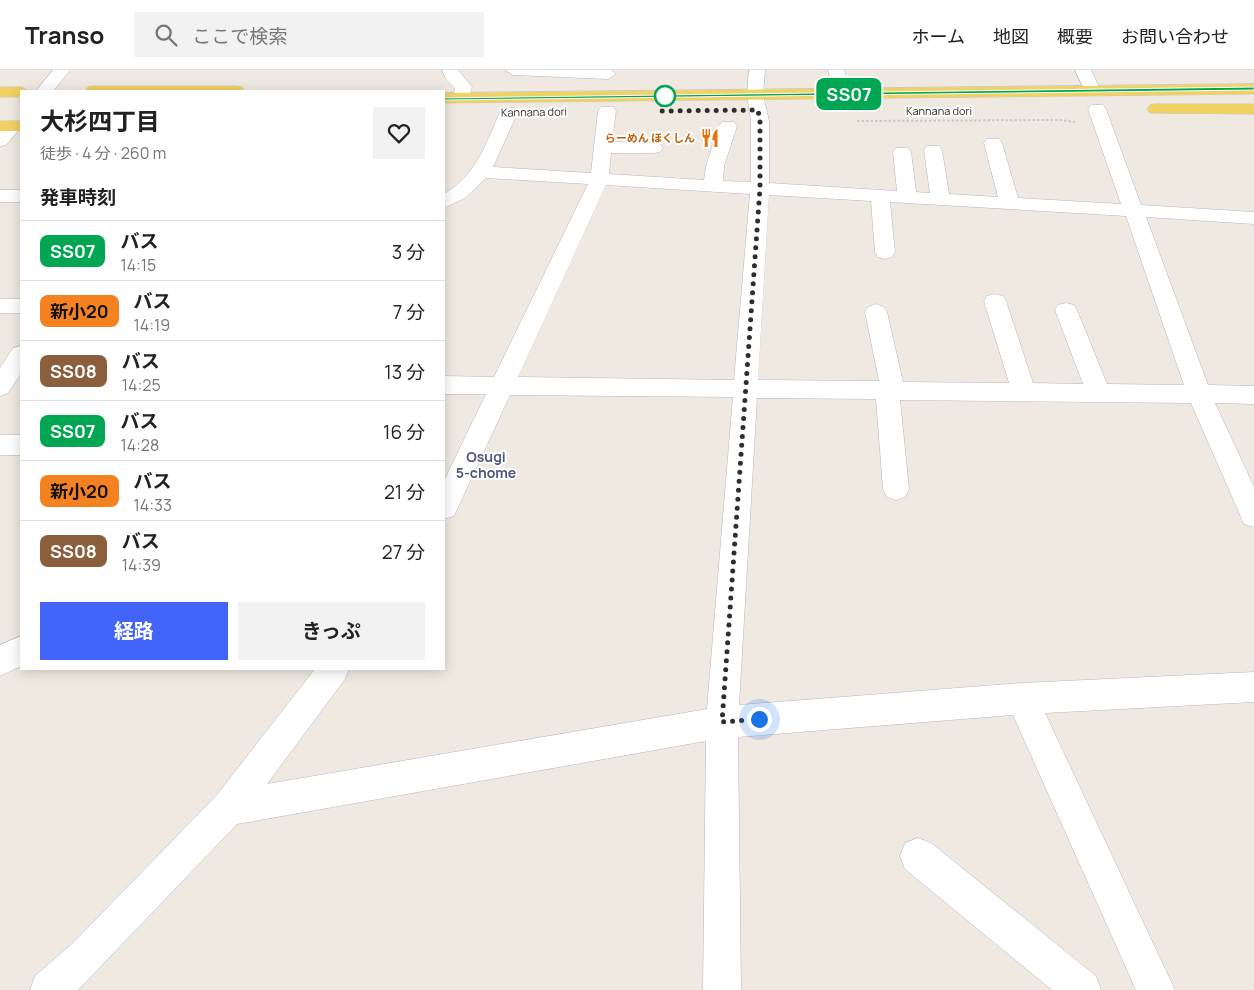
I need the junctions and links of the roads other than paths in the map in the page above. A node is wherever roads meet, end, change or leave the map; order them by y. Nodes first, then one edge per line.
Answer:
1 (62, 70) edge
2 (450, 70) edge
3 (513, 70) edge
4 (757, 70) edge
5 (836, 70) edge
6 (1083, 70) edge
7 (608, 72) edge
8 (1254, 89) edge
9 (45, 90) edge
10 (0, 92) edge
11 (20, 92) edge
12 (445, 98) edge
13 (461, 98) junction
14 (0, 102) edge
15 (20, 102) edge
16 (756, 103) junction
17 (607, 104) junction
18 (1096, 105) junction
19 (842, 109) junction
20 (1136, 109) dead end
21 (1254, 109) edge
22 (509, 112) junction
23 (445, 113) edge
24 (11, 122) edge
25 (0, 141) edge
26 (993, 143) dead end
27 (760, 144) junction
28 (603, 147) junction
29 (654, 148) dead end
30 (933, 150) dead end
31 (902, 152) dead end
32 (482, 172) junction
33 (599, 180) junction
34 (713, 186) junction
35 (760, 188) junction
36 (880, 194) junction
37 (0, 196) edge
38 (20, 196) edge
39 (908, 196) junction
40 (940, 198) junction
41 (445, 201) edge
42 (1009, 202) junction
43 (1134, 210) junction
44 (1254, 218) edge
45 (885, 252) dead end
46 (995, 301) dead end
47 (0, 306) edge
48 (20, 306) edge
49 (1066, 310) dead end
50 (876, 312) dead end
51 (20, 356) edge
52 (504, 384) junction
53 (445, 385) edge
54 (0, 387) edge
55 (745, 387) junction
56 (890, 389) junction
57 (1023, 391) junction
58 (1098, 393) junction
59 (1199, 394) junction
60 (1254, 395) edge
61 (20, 445) edge
62 (0, 446) edge
63 (896, 489) dead end
64 (445, 506) edge
65 (1254, 516) edge
66 (0, 642) edge
67 (20, 642) edge
68 (20, 651) edge
69 (0, 662) edge
70 (333, 670) edge
71 (1254, 687) edge
72 (1022, 699) junction
73 (722, 722) junction
74 (228, 808) junction
75 (918, 856) dead end
76 (49, 990) edge
77 (722, 990) edge
78 (1082, 990) edge
79 (1156, 990) edge

1 - 9 street
2 - 13 street
3 - 7 street
4 - 16 street
5 - 19 street
6 - 18 street
7 - 17 street
8 - 18 main road, Kannana dori
10 - 11 main road
12 - 13 main road, Kannana dori
13 - 17 main road, Kannana dori
14 - 15 main road
16 - 17 main road, Kannana dori
16 - 19 main road, Kannana dori
16 - 19 main road, Kannana dori
16 - 27 street
17 - 22 main road, Kannana dori
17 - 28 street
18 - 19 main road, Kannana dori
18 - 43 street
20 - 21 main road
22 - 23 main road, Kannana dori
22 - 32 street
24 - 25 street
26 - 42 street
27 - 34 street
27 - 35 street
28 - 29 street
28 - 33 street
30 - 40 street
31 - 39 street
32 - 33 street
32 - 41 street
33 - 34 street
33 - 52 street
34 - 35 street
35 - 36 street
35 - 55 street
36 - 39 street
36 - 45 street
37 - 38 street
39 - 40 street
40 - 42 street
42 - 43 street
43 - 44 street
43 - 59 street
46 - 57 street
47 - 48 street
49 - 58 street
50 - 56 street
51 - 54 street
52 - 53 street
52 - 55 street
52 - 64 street
55 - 56 street
55 - 73 street
56 - 57 street
56 - 63 street
57 - 58 street
58 - 59 street
59 - 60 street
59 - 65 street
61 - 62 street
66 - 67 street
68 - 69 street
70 - 74 street
71 - 72 street
72 - 73 street
72 - 79 street
73 - 74 street
73 - 77 street
74 - 76 street
75 - 78 street

